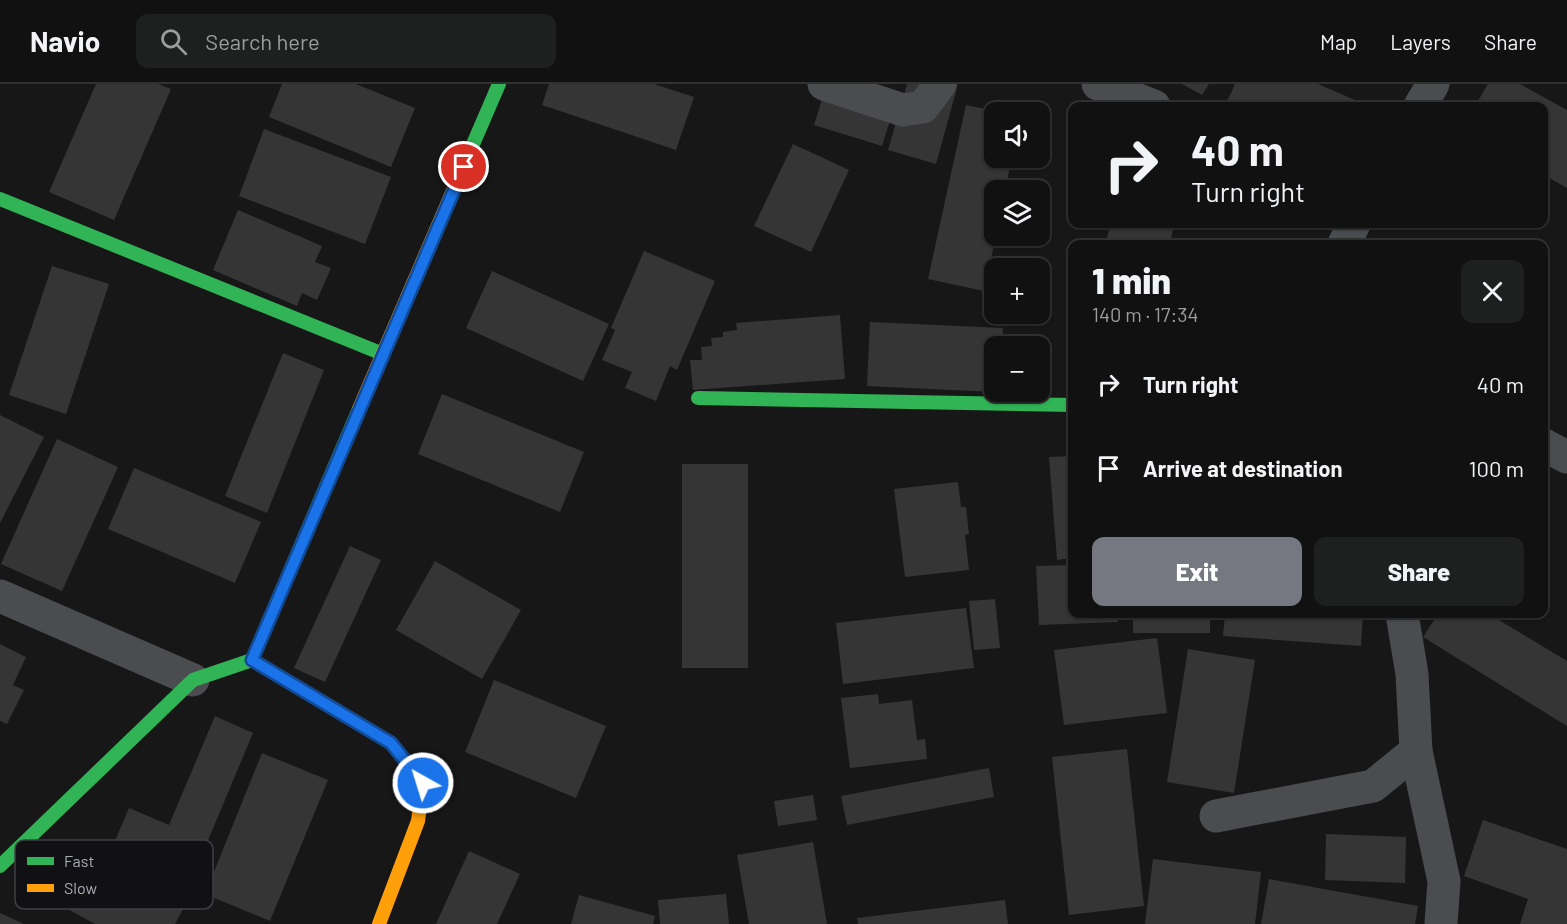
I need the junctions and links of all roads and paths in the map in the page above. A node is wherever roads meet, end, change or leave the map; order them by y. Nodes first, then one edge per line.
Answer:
1 (499, 84) edge
2 (824, 84) edge
3 (940, 84) edge
4 (1098, 84) edge
5 (1433, 84) edge
6 (1144, 102) edge
7 (1422, 102) edge
8 (0, 199) edge
9 (383, 354) junction
10 (698, 398) dead end
11 (1068, 405) edge
12 (1548, 447) edge
13 (1567, 457) edge
14 (0, 596) edge
15 (1403, 618) edge
16 (252, 660) junction
17 (193, 680) junction
18 (1416, 751) junction
19 (1216, 816) dead end
20 (27, 840) edge
21 (15, 852) edge
22 (0, 866) edge
23 (379, 924) edge
24 (1441, 924) edge

1 - 9 street
2 - 3 street
4 - 6 street
5 - 7 street
8 - 9 street
9 - 16 street
10 - 11 street
12 - 13 street
14 - 17 street
15 - 18 street
16 - 17 street
16 - 23 street
17 - 20 street
18 - 19 street
18 - 24 street
21 - 22 street

